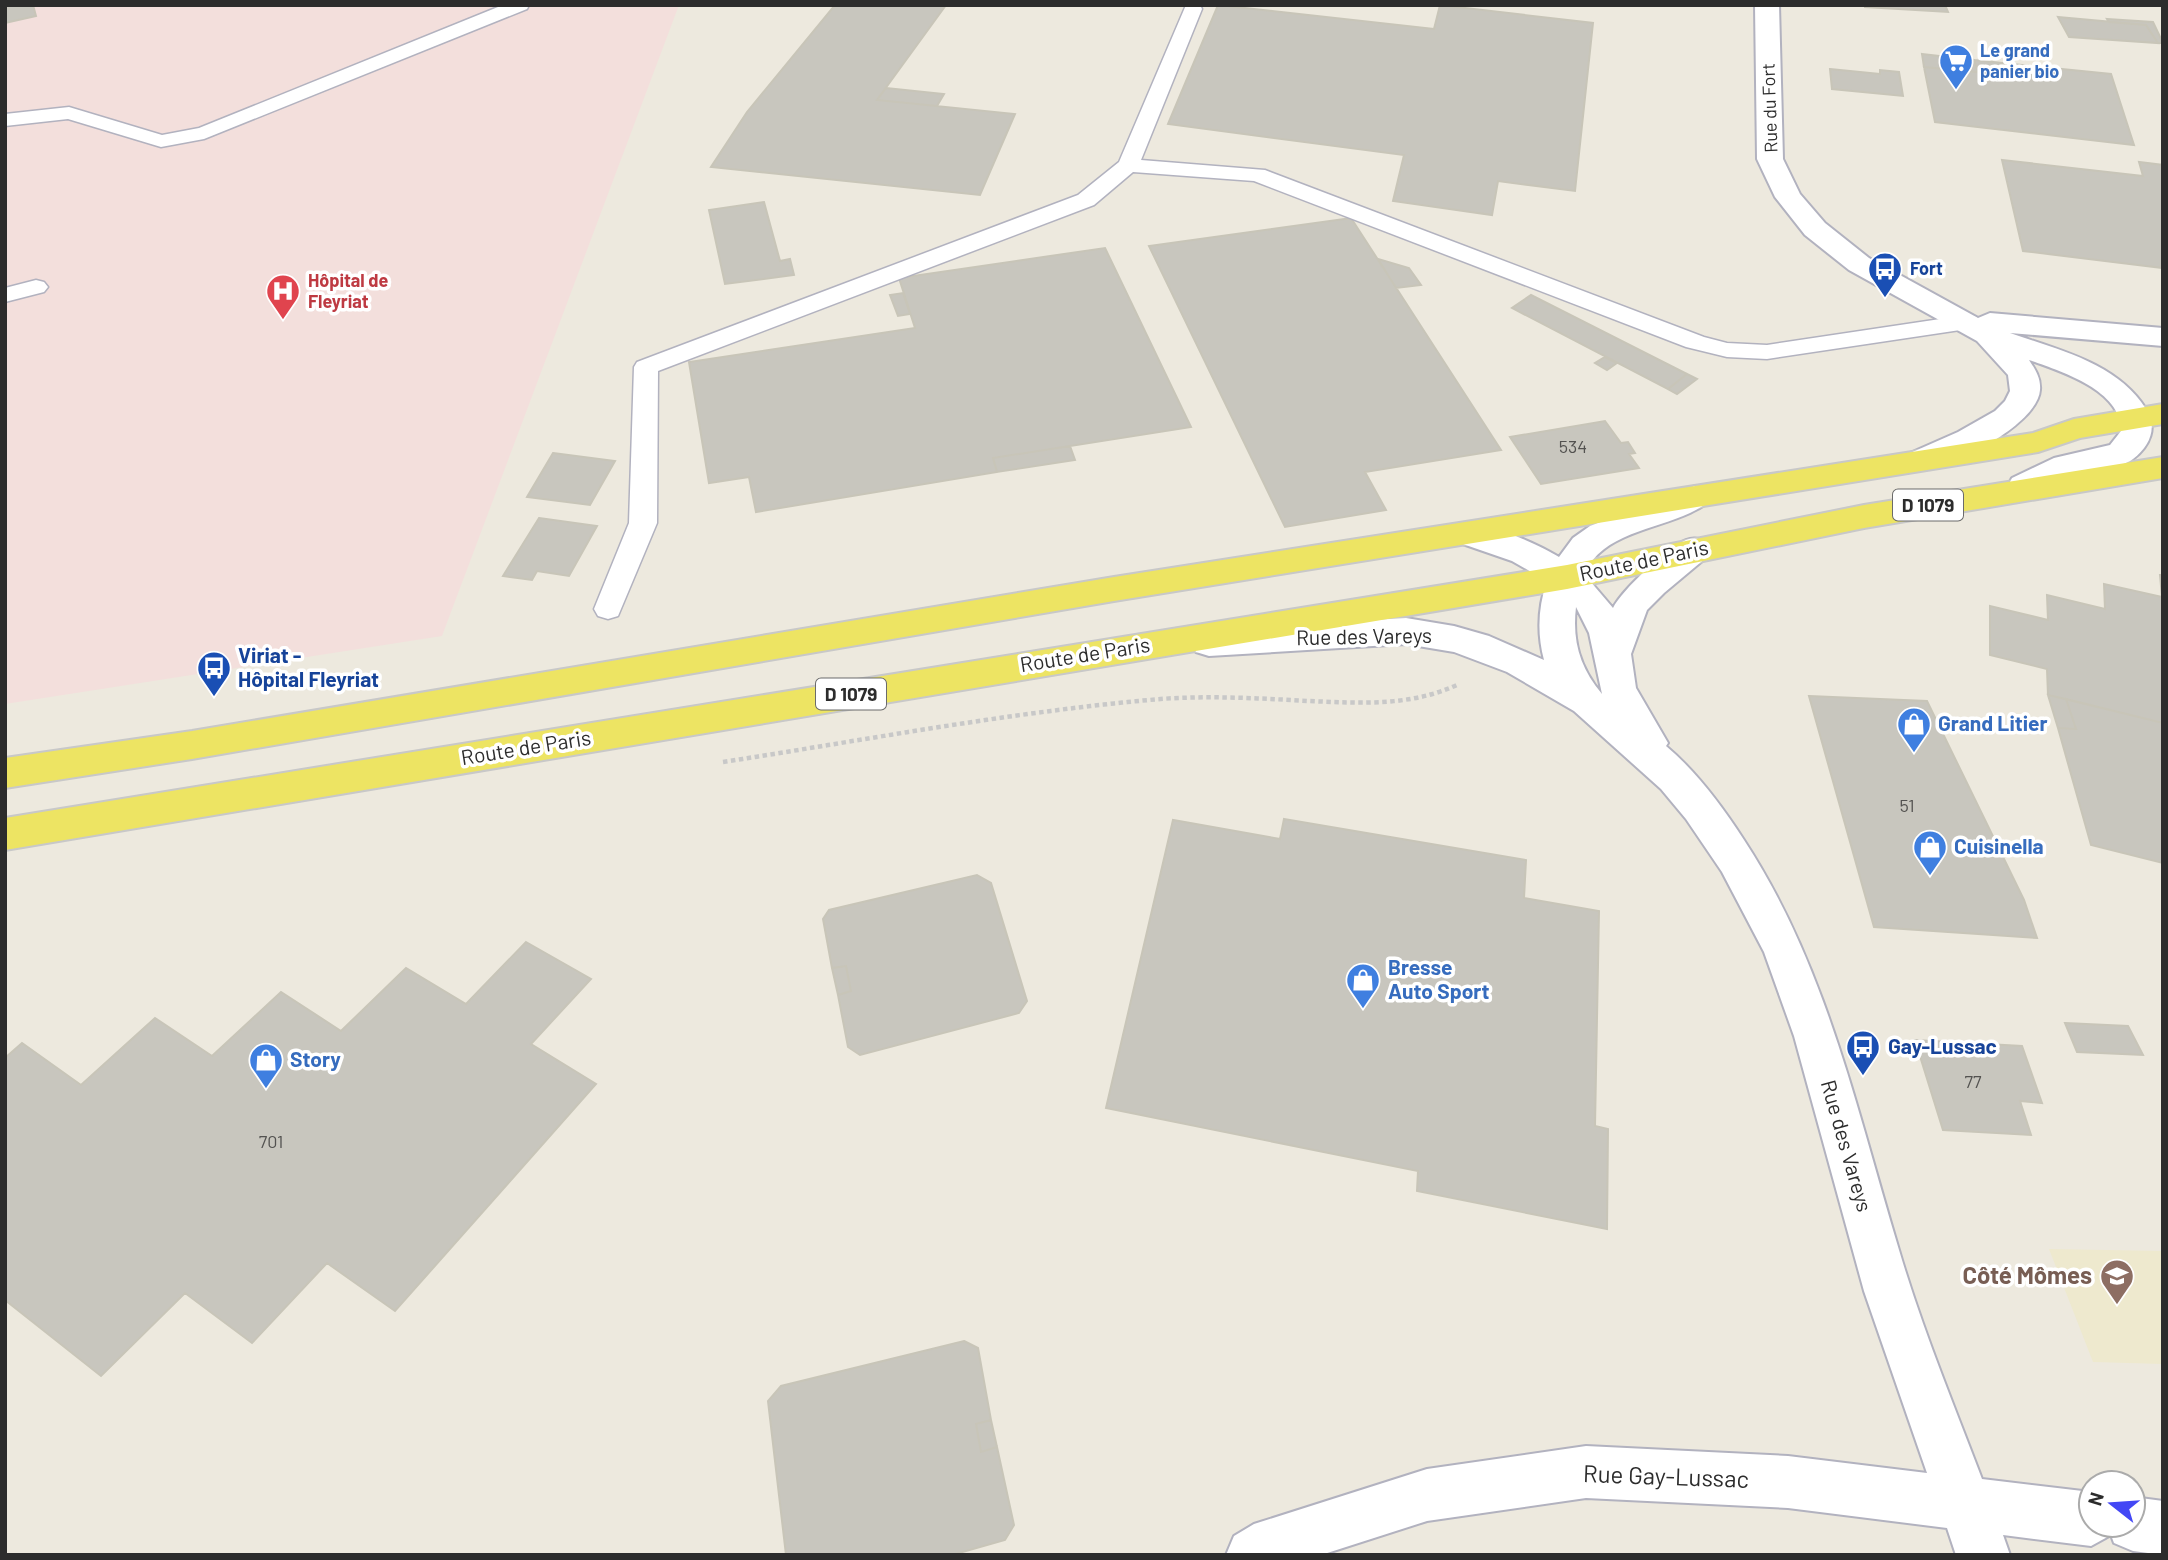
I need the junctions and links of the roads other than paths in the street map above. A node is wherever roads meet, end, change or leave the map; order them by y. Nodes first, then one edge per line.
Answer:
1 (520, 5) edge
2 (1767, 5) edge
3 (1193, 9) dead end
4 (5, 120) edge
5 (1128, 165) junction
6 (36, 287) dead end
7 (5, 295) edge
8 (1976, 328) junction
9 (2163, 337) edge
10 (2015, 364) junction
11 (2154, 419) edge
12 (1919, 461) junction
13 (2163, 467) edge
14 (2024, 486) junction
15 (1695, 497) junction
16 (1469, 534) junction
17 (1695, 549) junction
18 (1567, 578) junction
19 (608, 609) dead end
20 (1127, 649) junction
21 (1613, 654) junction
22 (1585, 701) junction
23 (1660, 763) junction
24 (5, 773) edge
25 (5, 834) edge
26 (1965, 1502) junction
27 (2077, 1517) edge
28 (1253, 1555) edge
29 (1983, 1555) edge

1 - 4 lane
2 - 8 street, Rue du Fort
3 - 5 lane
5 - 8 lane
5 - 19 lane
6 - 7 lane
8 - 9 street, Rue du Fort
8 - 10 street, Rue du Fort
8 - 11 street, Rue du Fort
10 - 11 street, Rue du Fort
10 - 12 street, Rue du Fort
11 - 12 main road, D 1079
11 - 14 street
12 - 15 main road, D 1079
13 - 14 main road, Route de Paris / D 1079
14 - 17 main road, Route de Paris / D 1079
15 - 16 main road, D 1079
15 - 18 street, Rue des Vareys
16 - 18 street, Rue des Vareys
16 - 24 main road, D 1079
17 - 18 main road, Route de Paris / D 1079
17 - 21 street, Rue des Vareys
18 - 20 main road, Route de Paris / D 1079
18 - 21 street, Rue des Vareys
18 - 22 street, Rue des Vareys
20 - 22 street, Rue des Vareys
20 - 25 main road, Route de Paris / D 1079
21 - 23 street, Rue des Vareys
22 - 23 street, Rue des Vareys
23 - 26 street, Rue des Vareys
26 - 27 street, Rue Gay-Lussac
26 - 28 street, Rue Gay-Lussac
26 - 29 street, Rue des Vareys

